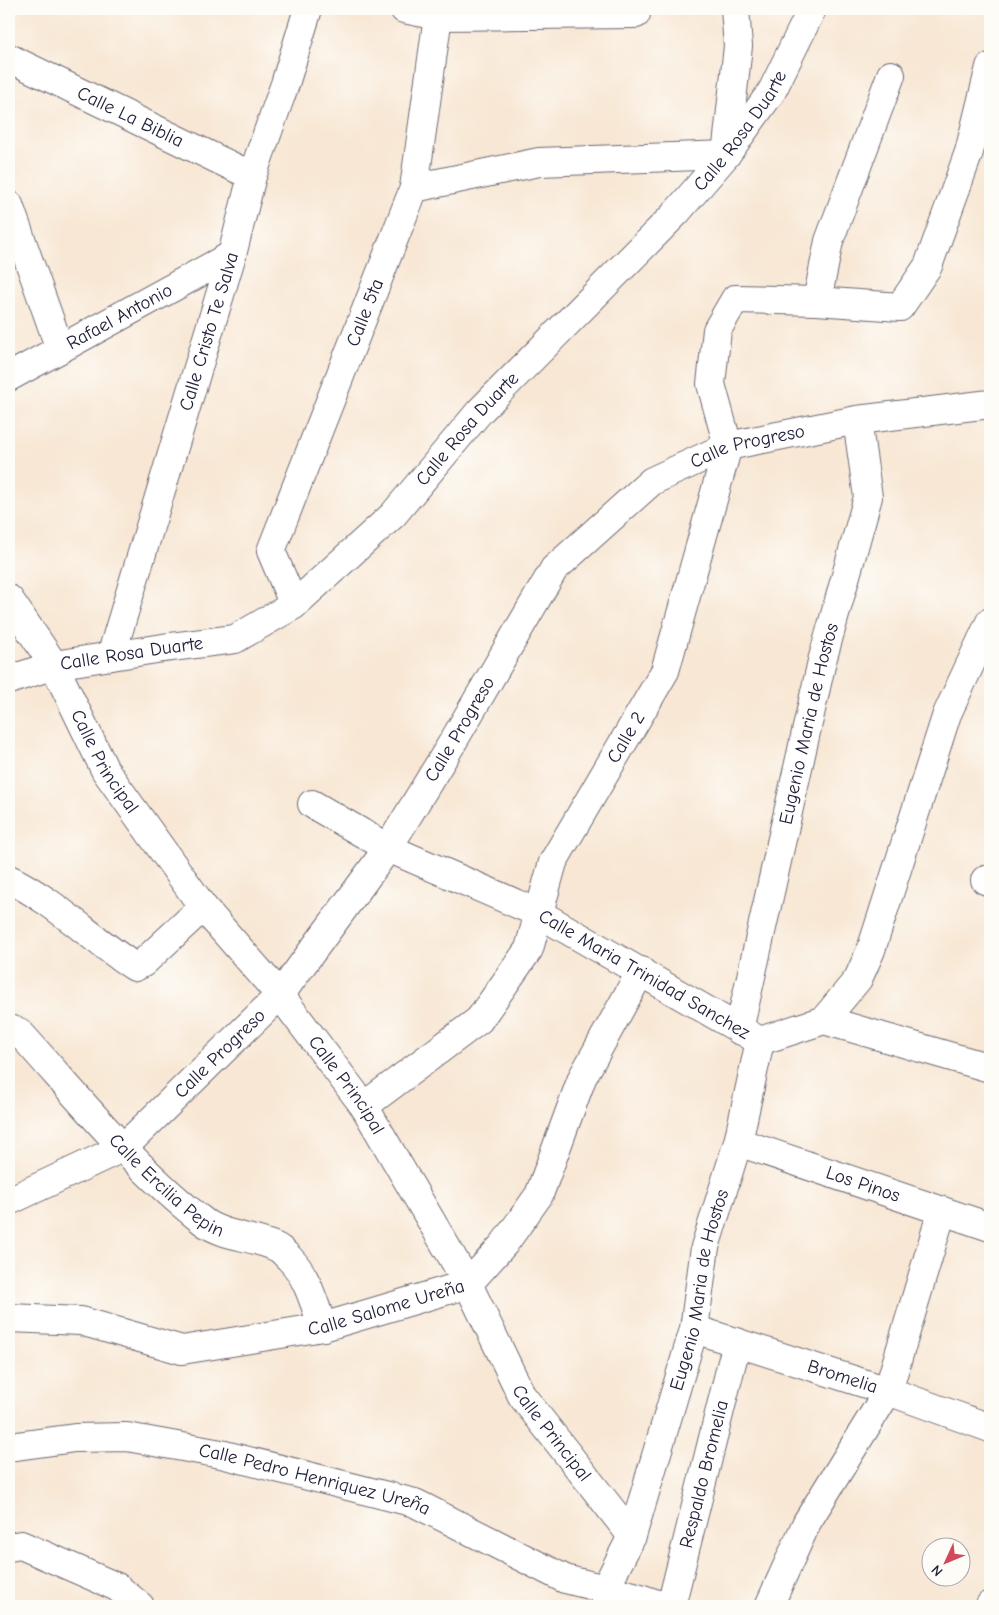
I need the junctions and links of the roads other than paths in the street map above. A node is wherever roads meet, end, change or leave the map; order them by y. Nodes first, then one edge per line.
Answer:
1 (308, 9) edge
2 (404, 9) edge
3 (735, 9) edge
4 (812, 9) edge
5 (438, 12) edge
6 (636, 14) dead end
7 (9, 58) edge
8 (990, 67) edge
9 (891, 74) dead end
10 (726, 155) junction
11 (252, 176) junction
12 (414, 188) junction
13 (9, 206) edge
14 (232, 256) junction
15 (817, 301) junction
16 (60, 350) junction
17 (9, 377) edge
18 (990, 404) edge
19 (857, 420) junction
20 (728, 446) junction
21 (9, 599) edge
22 (294, 605) junction
23 (990, 622) edge
24 (111, 656) junction
25 (54, 665) junction
26 (9, 680) edge
27 (312, 804) dead end
28 (388, 848) junction
29 (9, 879) edge
30 (203, 907) junction
31 (538, 913) junction
32 (642, 971) junction
33 (280, 995) junction
34 (824, 1020) junction
35 (9, 1029) edge
36 (750, 1035) junction
37 (990, 1068) edge
38 (364, 1106) junction
39 (738, 1142) junction
40 (124, 1147) junction
41 (9, 1201) edge
42 (942, 1211) junction
43 (990, 1227) edge
44 (468, 1284) junction
45 (9, 1318) edge
46 (323, 1327) junction
47 (694, 1328) junction
48 (737, 1342) junction
49 (888, 1391) junction
50 (990, 1428) edge
51 (9, 1447) edge
52 (632, 1536) junction
53 (9, 1547) edge
54 (605, 1597) edge
55 (140, 1606) edge
56 (663, 1606) edge
57 (671, 1606) edge
58 (769, 1606) edge

1 - 11 street, Calle Cristo Te Salva
2 - 5 street
3 - 10 street
4 - 10 street, Calle Rosa Duarte
5 - 6 street
5 - 12 street, Calle 5ta
7 - 11 street, Calle La Biblia
8 - 15 street
9 - 15 street
10 - 12 street
10 - 22 street, Calle Rosa Duarte
11 - 14 street, Calle Cristo Te Salva
12 - 22 street, Calle 5ta
13 - 16 street
14 - 16 street, Rafael Antonio
14 - 24 street, Calle Cristo Te Salva
15 - 20 street
16 - 17 street, Rafael Antonio
18 - 19 street, Calle Progreso
19 - 20 street, Calle Progreso
19 - 36 street, Eugenio Maria de Hostos
20 - 28 street, Calle Progreso
20 - 31 street, Calle 2
21 - 25 street, Calle Principal
22 - 24 street, Calle Rosa Duarte
23 - 34 street
24 - 25 street, Calle Rosa Duarte
25 - 26 street, Calle Rosa Duarte
25 - 30 street, Calle Principal
27 - 28 street, Calle Maria Trinidad Sanchez
28 - 31 street, Calle Maria Trinidad Sanchez
28 - 33 street, Calle Progreso
29 - 30 street
30 - 33 street, Calle Principal
31 - 32 street, Calle Maria Trinidad Sanchez
31 - 38 street, Calle 2
32 - 36 street, Calle Maria Trinidad Sanchez
32 - 44 street, Calle Salome Ureña
33 - 38 street, Calle Principal
33 - 40 street, Calle Progreso
34 - 36 street, Calle Maria Trinidad Sanchez
34 - 37 street
35 - 40 street, Calle Ercilia Pepin
36 - 39 street, Eugenio Maria de Hostos
38 - 44 street, Calle Principal
39 - 42 street, Los Pinos
39 - 47 street, Eugenio Maria de Hostos
40 - 41 street, Calle Progreso
40 - 46 street, Calle Ercilia Pepin
42 - 43 street, Los Pinos
42 - 49 street
44 - 46 street, Calle Salome Ureña
44 - 52 street, Calle Principal
45 - 46 street, Calle Salome Ureña
47 - 48 street, Bromelia
47 - 52 street, Eugenio Maria de Hostos
48 - 49 street, Bromelia
48 - 57 street, Respaldo Bromelia
49 - 50 street, Bromelia
49 - 58 street
51 - 54 street, Calle Pedro Henriquez Ureña
52 - 54 street
53 - 55 street
54 - 56 street

